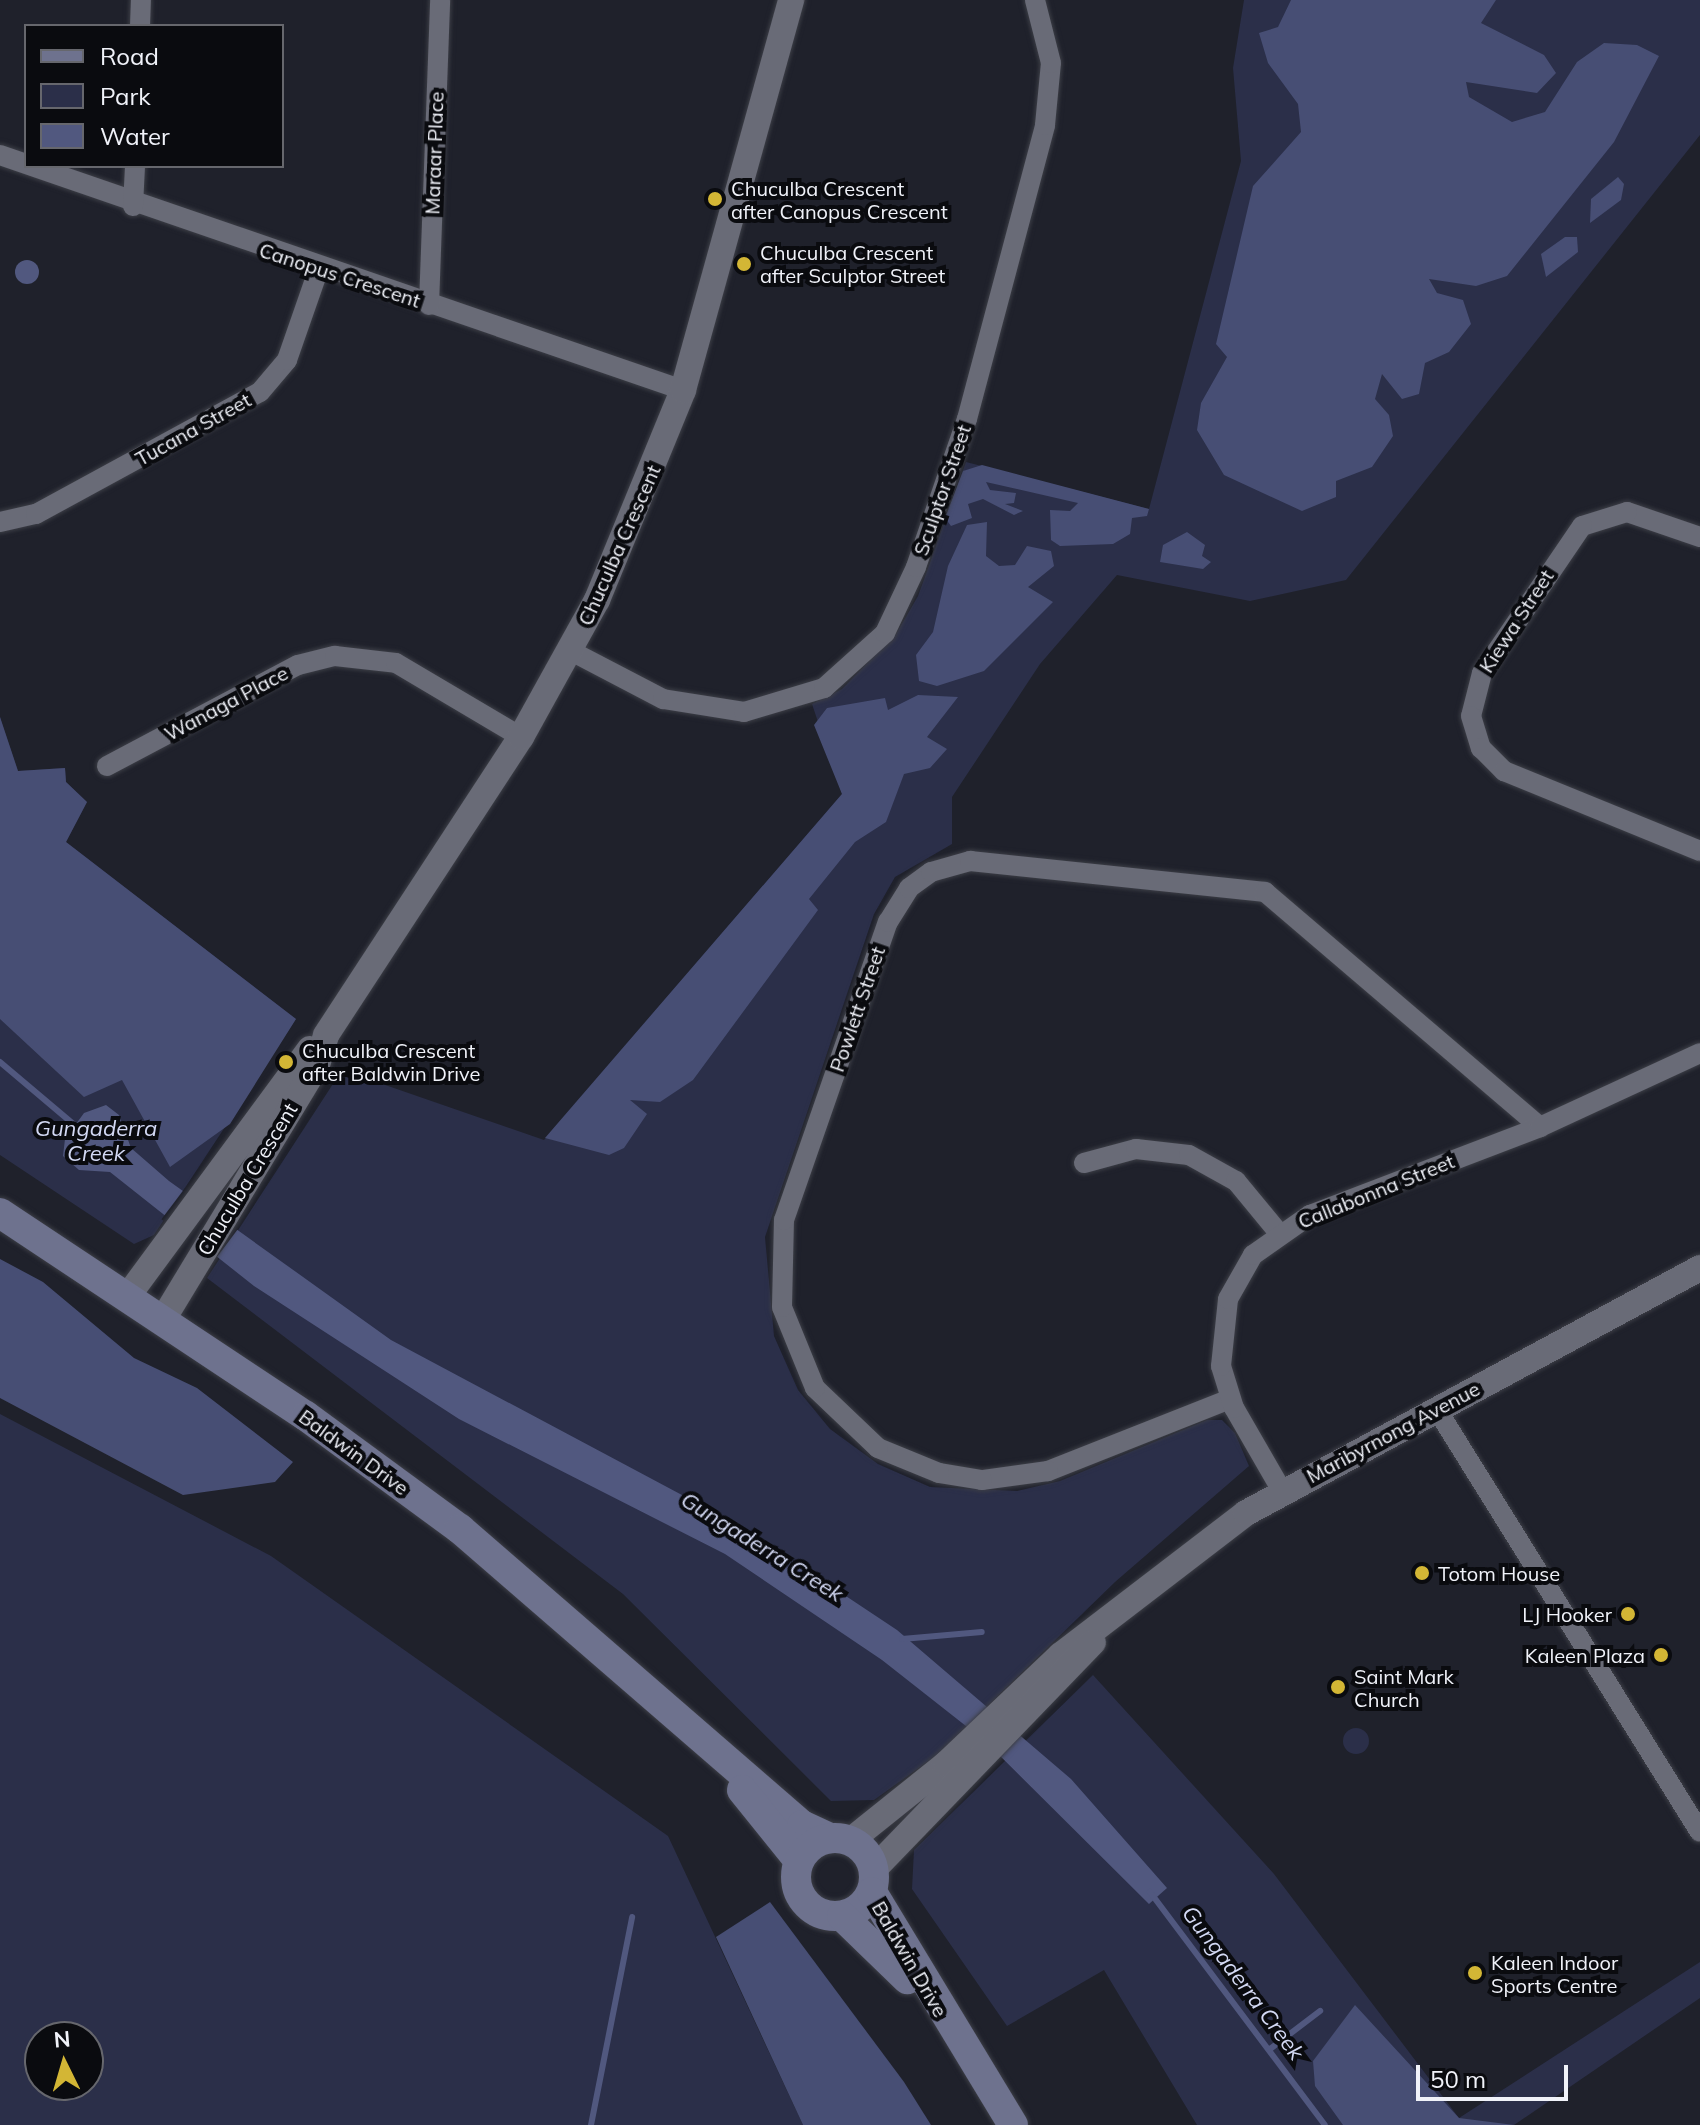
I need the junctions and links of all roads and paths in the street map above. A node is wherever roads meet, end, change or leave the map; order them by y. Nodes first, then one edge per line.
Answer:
1 (141, 0) edge
2 (440, 0) edge
3 (791, 0) edge
4 (1035, 0) edge
5 (140, 24) edge
6 (0, 155) edge
7 (24, 164) edge
8 (34, 168) edge
9 (135, 168) edge
10 (133, 206) junction
11 (319, 268) junction
12 (429, 305) junction
13 (683, 390) junction
14 (0, 522) edge
15 (1700, 537) edge
16 (571, 651) junction
17 (521, 737) junction
18 (107, 766) dead end
19 (1700, 851) edge
20 (1700, 1053) edge
21 (1540, 1127) junction
22 (1084, 1163) dead end
23 (218, 1198) junction
24 (0, 1213) edge
25 (1278, 1232) junction
26 (1700, 1268) edge
27 (127, 1297) junction
28 (162, 1321) junction
29 (1230, 1399) junction
30 (1436, 1408) junction
31 (1282, 1491) junction
32 (686, 1719) junction
33 (953, 1772) junction
34 (1700, 1832) edge
35 (840, 1839) junction
36 (799, 1861) junction
37 (873, 1881) junction
38 (842, 1916) junction
39 (948, 2025) junction
40 (1013, 2125) edge

1 - 5 street
2 - 12 street, Maraar Place
3 - 13 street, Chuculba Crescent
4 - 16 street, Sculptor Street
6 - 7 street, Canopus Crescent
8 - 10 street, Canopus Crescent
9 - 10 street
10 - 11 street, Canopus Crescent
11 - 12 street, Canopus Crescent
11 - 14 street, Tucana Street
12 - 13 street, Canopus Crescent
13 - 16 street, Chuculba Crescent
15 - 19 street, Kiewa Street
16 - 17 street, Chuculba Crescent
17 - 18 street, Wanaga Place
17 - 23 street, Chuculba Crescent
20 - 21 street, Callabonna Street
21 - 25 street, Callabonna Street
21 - 29 street, Powlett Street
22 - 25 street
23 - 27 street, Chuculba Crescent
23 - 28 street, Chuculba Crescent
24 - 27 main road, Baldwin Drive
25 - 29 street, Callabonna Street
26 - 30 street, Maribyrnong Avenue
27 - 28 main road, Baldwin Drive
28 - 32 main road, Baldwin Drive
29 - 31 street, Callabonna Street
30 - 31 street, Maribyrnong Avenue
30 - 34 street
31 - 33 street, Maribyrnong Avenue
32 - 35 main road, Baldwin Drive
32 - 36 main road, Baldwin Drive
33 - 35 street, Maribyrnong Avenue
33 - 37 street, Maribyrnong Avenue
35 - 36 main road
35 - 37 main road
36 - 38 main road
37 - 38 main road
37 - 39 main road, Baldwin Drive
38 - 39 main road, Baldwin Drive
39 - 40 main road, Baldwin Drive

